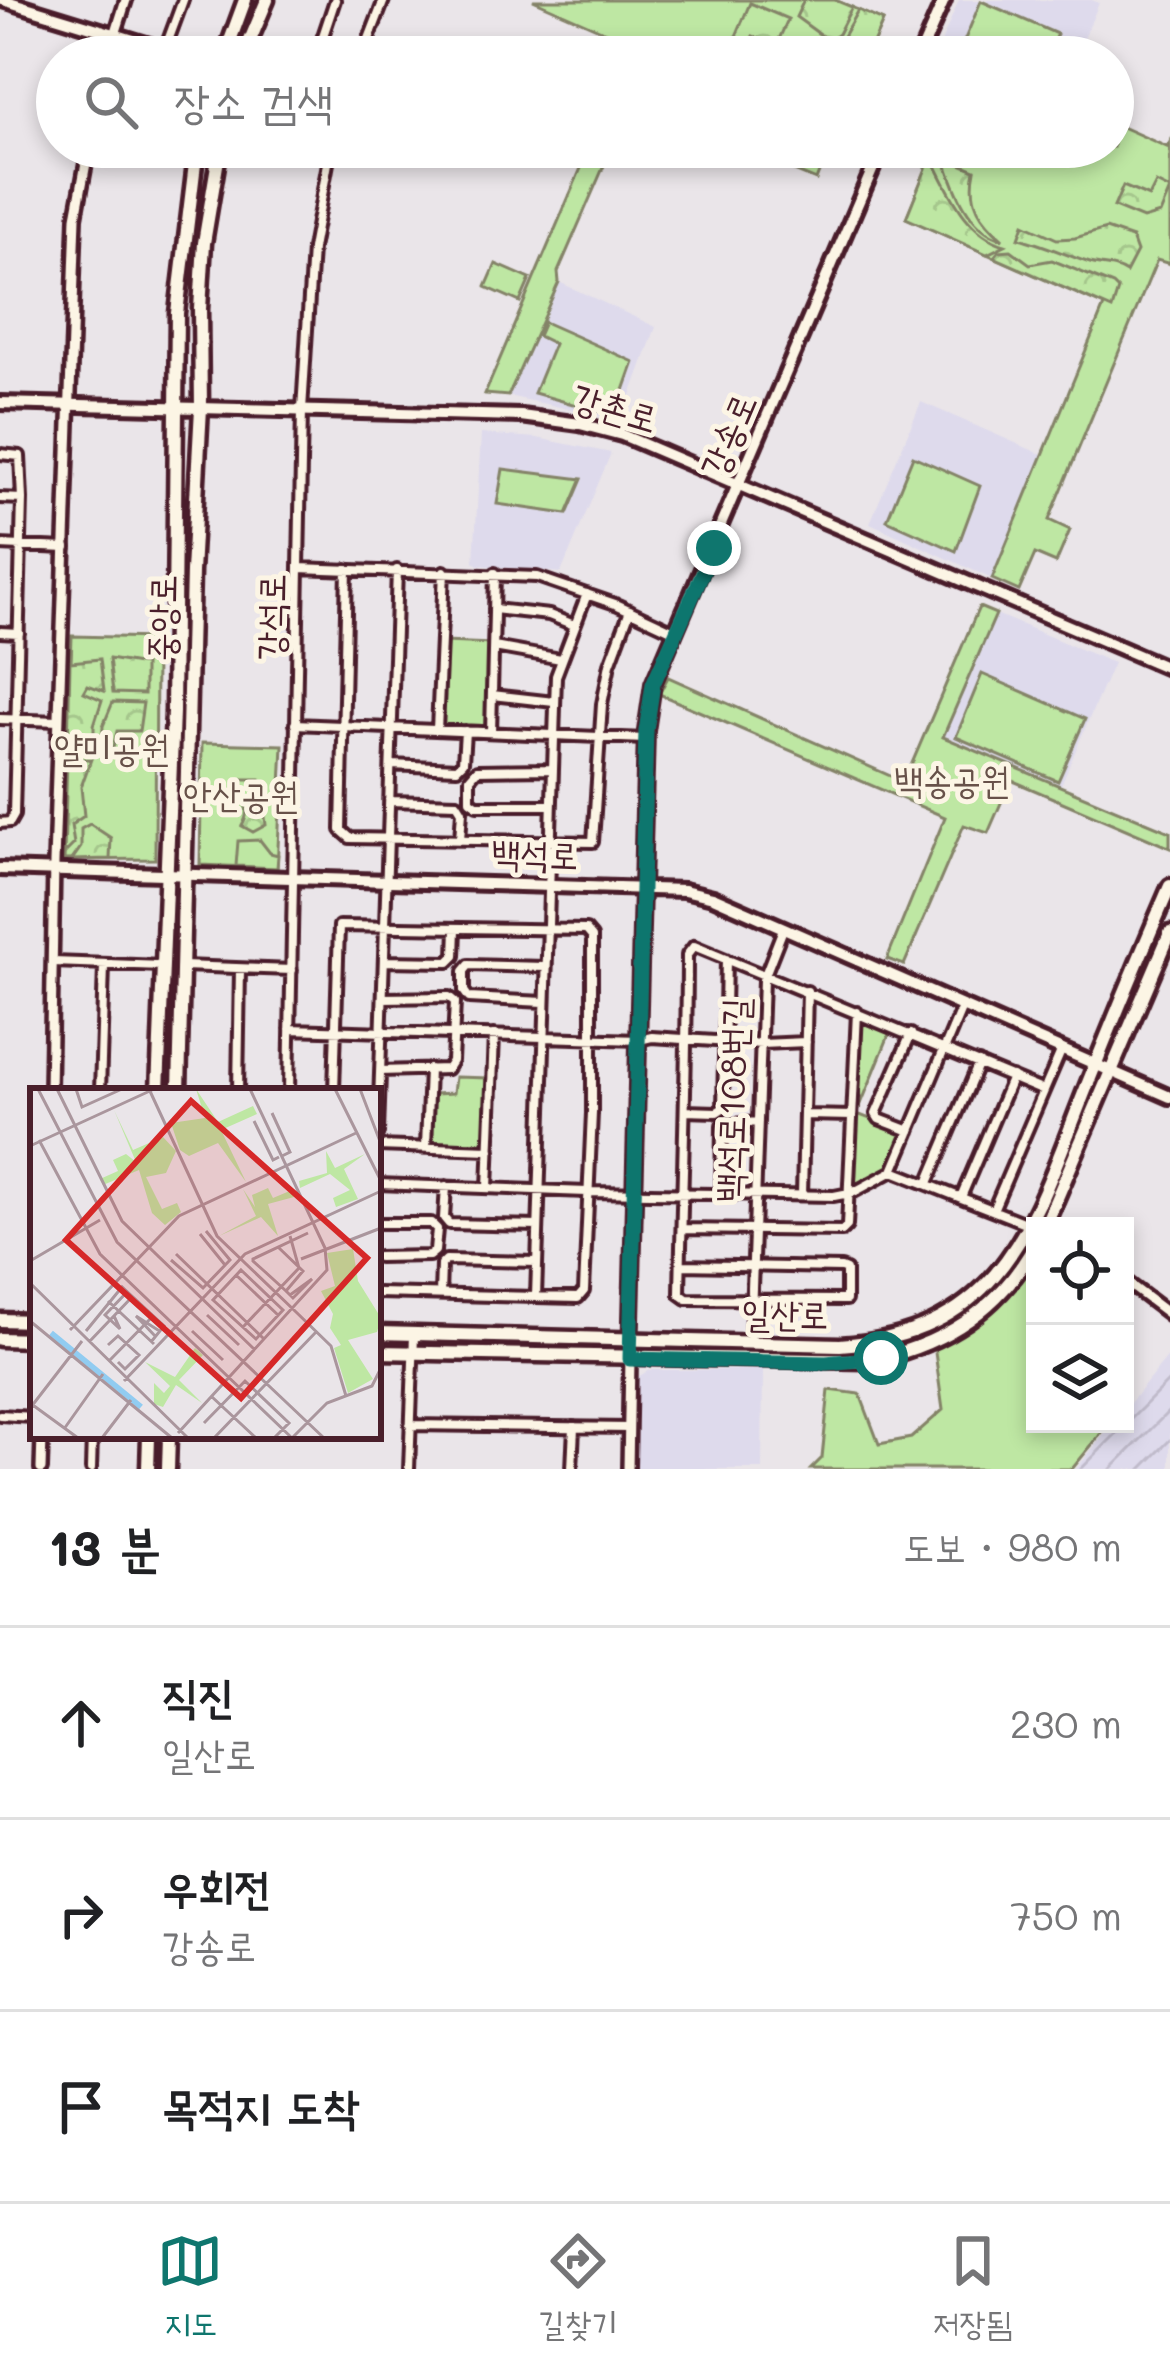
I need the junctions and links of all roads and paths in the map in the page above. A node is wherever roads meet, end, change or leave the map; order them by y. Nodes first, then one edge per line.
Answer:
1 (3, 0) edge
2 (126, 0) edge
3 (184, 0) edge
4 (245, 0) edge
5 (267, 0) edge
6 (335, 0) edge
7 (383, 0) edge
8 (944, 0) edge
9 (113, 33) junction
10 (112, 36) edge
11 (122, 36) edge
12 (170, 36) edge
13 (232, 36) edge
14 (252, 36) edge
15 (323, 36) edge
16 (370, 36) edge
17 (929, 36) edge
18 (84, 168) edge
19 (194, 168) edge
20 (216, 168) edge
21 (327, 168) edge
22 (873, 168) edge
23 (0, 404) edge
24 (70, 406) junction
25 (175, 407) junction
26 (201, 408) junction
27 (302, 410) junction
28 (0, 454) edge
29 (739, 487) junction
30 (0, 498) edge
31 (22, 499) junction
32 (0, 544) edge
33 (22, 545) junction
34 (66, 548) junction
35 (299, 568) junction
36 (346, 569) junction
37 (397, 570) junction
38 (444, 572) junction
39 (495, 573) junction
40 (587, 594) junction
41 (494, 609) junction
42 (630, 610) junction
43 (574, 625) junction
44 (0, 632) edge
45 (676, 632) junction
46 (19, 633) junction
47 (494, 647) junction
48 (561, 659) junction
49 (1170, 669) edge
50 (492, 695) junction
51 (554, 702) junction
52 (0, 719) edge
53 (17, 720) junction
54 (59, 721) junction
55 (296, 724) junction
56 (343, 727) junction
57 (392, 728) junction
58 (437, 730) junction
59 (465, 731) junction
60 (490, 732) junction
61 (551, 734) junction
62 (600, 736) junction
63 (645, 739) junction
64 (391, 765) junction
65 (550, 769) junction
66 (390, 801) junction
67 (550, 806) junction
68 (5, 822) edge
69 (388, 839) junction
70 (462, 839) junction
71 (549, 844) junction
72 (0, 869) edge
73 (54, 871) junction
74 (164, 874) junction
75 (186, 874) junction
76 (290, 880) junction
77 (387, 880) junction
78 (548, 884) junction
79 (1170, 886) edge
80 (642, 887) junction
81 (386, 925) junction
82 (456, 928) junction
83 (783, 929) junction
84 (546, 931) junction
85 (1170, 933) edge
86 (726, 959) junction
87 (384, 961) junction
88 (53, 962) junction
89 (104, 966) junction
90 (163, 966) junction
91 (183, 966) junction
92 (545, 967) junction
93 (240, 969) junction
94 (292, 970) junction
95 (766, 974) junction
96 (807, 992) junction
97 (383, 998) junction
98 (544, 1002) junction
99 (962, 1007) junction
100 (857, 1012) junction
101 (290, 1029) junction
102 (335, 1030) junction
103 (382, 1032) junction
104 (452, 1034) junction
105 (911, 1034) junction
106 (494, 1035) junction
107 (543, 1037) junction
108 (591, 1039) junction
109 (687, 1039) junction
110 (639, 1040) junction
111 (725, 1041) junction
112 (806, 1042) junction
113 (761, 1044) junction
114 (1063, 1047) junction
115 (944, 1048) junction
116 (1096, 1062) junction
117 (979, 1063) junction
118 (429, 1069) junction
119 (1113, 1070) junction
120 (380, 1071) junction
121 (1012, 1077) junction
122 (50, 1088) edge
123 (100, 1088) edge
124 (158, 1088) edge
125 (179, 1088) edge
126 (238, 1088) edge
127 (289, 1088) edge
128 (334, 1088) edge
129 (379, 1088) edge
130 (1044, 1091) junction
131 (1170, 1096) edge
132 (685, 1114) junction
133 (852, 1116) junction
134 (806, 1117) junction
135 (758, 1122) junction
136 (910, 1131) junction
137 (381, 1146) edge
138 (426, 1148) junction
139 (490, 1150) junction
140 (893, 1171) junction
141 (381, 1184) edge
142 (928, 1184) junction
143 (446, 1186) junction
144 (488, 1187) junction
145 (539, 1190) junction
146 (587, 1192) junction
147 (635, 1193) junction
148 (683, 1193) junction
149 (721, 1194) junction
150 (848, 1194) junction
151 (756, 1195) junction
152 (802, 1196) junction
153 (961, 1197) junction
154 (993, 1210) junction
155 (1040, 1217) edge
156 (1041, 1217) edge
157 (1026, 1222) edge
158 (381, 1223) edge
159 (538, 1226) junction
160 (682, 1229) junction
161 (754, 1229) junction
162 (1026, 1239) edge
163 (381, 1257) edge
164 (1026, 1257) edge
165 (537, 1262) junction
166 (681, 1264) junction
167 (754, 1267) junction
168 (1134, 1287) edge
169 (381, 1293) edge
170 (437, 1295) junction
171 (536, 1297) junction
172 (752, 1299) junction
173 (1169, 1310) edge
174 (381, 1333) edge
175 (414, 1335) junction
176 (0, 1339) edge
177 (30, 1340) edge
178 (631, 1341) junction
179 (750, 1344) junction
180 (381, 1352) edge
181 (413, 1352) junction
182 (630, 1359) junction
183 (0, 1415) edge
184 (30, 1417) edge
185 (410, 1425) junction
186 (574, 1427) junction
187 (629, 1428) junction
188 (43, 1439) edge
189 (92, 1439) edge
190 (149, 1439) edge
191 (169, 1439) edge
192 (41, 1469) edge
193 (91, 1469) edge
194 (148, 1469) edge
195 (168, 1469) edge
196 (409, 1469) edge
197 (572, 1469) edge
198 (628, 1469) edge

1 - 9 main road
2 - 9 street
3 - 12 street
4 - 13 main road
5 - 14 main road
6 - 15 street
7 - 16 street
8 - 17 main road
9 - 10 street
9 - 11 main road
18 - 24 street
19 - 25 main road, 중앙로
20 - 26 main road, 중앙로
21 - 27 street, 강석로
22 - 29 main road, 강송로
23 - 24 main road, 강촌로
24 - 25 main road, 강촌로
24 - 34 street
25 - 26 main road, 강촌로
25 - 74 main road, 중앙로
26 - 27 main road, 강촌로
26 - 75 main road, 중앙로
27 - 29 main road, 강촌로
27 - 35 street, 강석로
28 - 31 street
29 - 45 main road, 강송로
29 - 49 main road, 강촌로
30 - 31 street
31 - 33 street
32 - 33 street
33 - 34 street
33 - 46 street
34 - 54 street
35 - 36 street
35 - 55 street, 강석로
36 - 37 street
36 - 56 street
37 - 38 street
37 - 57 street
38 - 39 street
38 - 58 street
39 - 40 street
39 - 41 street
40 - 42 street
40 - 43 street
41 - 43 street
41 - 47 street
42 - 45 street
42 - 62 street
43 - 48 street
44 - 46 street
45 - 63 main road, 강송로
46 - 53 street
47 - 48 street
47 - 50 street
48 - 51 street
50 - 51 street
50 - 60 street
51 - 61 street
52 - 53 street
53 - 54 street
53 - 68 street
54 - 73 street
55 - 56 street
55 - 76 street, 강석로
56 - 57 street
56 - 69 street
57 - 58 street
57 - 64 street
58 - 59 street
59 - 60 street
59 - 64 street
60 - 61 street
61 - 62 street
61 - 65 street
62 - 63 street
62 - 71 street
63 - 80 main road, 강송로
64 - 66 street
65 - 67 street
65 - 67 street
66 - 69 street
66 - 70 street
67 - 71 street
69 - 70 street
69 - 77 street
70 - 71 street
71 - 78 street
72 - 73 main road, 백석로
73 - 74 main road, 백석로
73 - 88 street
74 - 75 main road, 백석로
74 - 90 main road, 중앙로
75 - 76 main road, 백석로
75 - 91 main road, 중앙로
76 - 77 main road, 백석로
76 - 94 street, 강석로
77 - 78 main road, 백석로
77 - 81 street
78 - 80 main road, 백석로
78 - 84 street
79 - 116 main road, 일산로
80 - 83 main road, 백석로
80 - 110 main road, 강송로
81 - 82 street
81 - 87 street
81 - 102 street
82 - 84 street
82 - 87 street
83 - 95 street, 백석로108번길
83 - 99 main road, 백석로
84 - 92 street
84 - 108 street
85 - 119 main road, 일산로
86 - 95 street, 백석로108번길
86 - 109 street, 백석로108번길
86 - 111 street
87 - 97 street
88 - 89 street
88 - 122 street
89 - 90 street
89 - 123 street
90 - 124 main road, 중앙로
91 - 93 street
91 - 125 main road, 중앙로
92 - 98 street
92 - 98 street
93 - 94 street
93 - 126 street
94 - 101 street, 강석로
95 - 96 street, 백석로108번길
95 - 113 street, 백석로108번길
96 - 100 street, 백석로108번길
96 - 112 street
97 - 103 street
97 - 104 street
98 - 107 street
99 - 114 main road, 백석로
99 - 115 street
100 - 105 street, 백석로108번길
100 - 133 street
101 - 102 street
101 - 127 street, 강석로
102 - 103 street
102 - 128 street
103 - 104 street
103 - 120 street
104 - 106 street
104 - 118 street
105 - 115 street, 백석로108번길
105 - 136 street
106 - 107 street
106 - 139 street
107 - 108 street
107 - 145 street
108 - 110 street
108 - 146 street
109 - 110 street
109 - 111 street
109 - 132 street
110 - 147 main road, 강송로
111 - 113 street
111 - 132 street
112 - 113 street
112 - 134 street
113 - 135 street, 백석로108번길
114 - 116 main road, 백석로
114 - 130 street
115 - 117 street, 백석로108번길
115 - 136 street
116 - 119 main road, 백석로
116 - 155 main road, 일산로
117 - 121 street, 백석로108번길
117 - 142 street
118 - 120 street
118 - 138 street
119 - 131 main road, 백석로
119 - 156 main road, 일산로
120 - 129 street
121 - 130 street, 백석로108번길
121 - 153 street
130 - 154 street
132 - 148 street
133 - 134 street
133 - 150 street
134 - 152 street
135 - 149 street
135 - 151 street, 백석로108번길
136 - 140 street
137 - 138 street
138 - 139 street
139 - 144 street
140 - 142 street
140 - 150 street
141 - 143 street
142 - 153 street
143 - 144 street
143 - 159 street
144 - 145 street
145 - 146 street
145 - 159 street
146 - 147 street
146 - 171 street
147 - 148 street
147 - 178 main road, 강송로
148 - 149 street
148 - 160 street
149 - 151 street
150 - 152 street
150 - 161 street, 백석로108번길
151 - 152 street
151 - 161 street, 백석로108번길
153 - 154 street
154 - 157 street
158 - 163 street
159 - 165 street
160 - 161 street, 백석로108번길
160 - 166 street
161 - 167 street, 백석로108번길
162 - 179 main road, 일산로
164 - 182 main road, 일산로
165 - 170 street
165 - 171 street
166 - 167 street
166 - 172 street
167 - 172 street, 백석로108번길
167 - 172 street
168 - 173 street
169 - 170 street
170 - 171 street
172 - 179 street, 백석로108번길
174 - 175 main road, 일산로
175 - 178 main road, 일산로
175 - 181 street
176 - 177 main road
178 - 179 main road, 일산로
178 - 182 main road, 강송로
180 - 181 main road, 일산로
181 - 182 main road, 일산로
181 - 185 street
182 - 187 street, 강송로
183 - 184 street
185 - 186 street
185 - 196 street
186 - 187 street
186 - 197 street
187 - 198 street, 강송로
188 - 192 street
189 - 193 street
190 - 194 main road
191 - 195 main road

